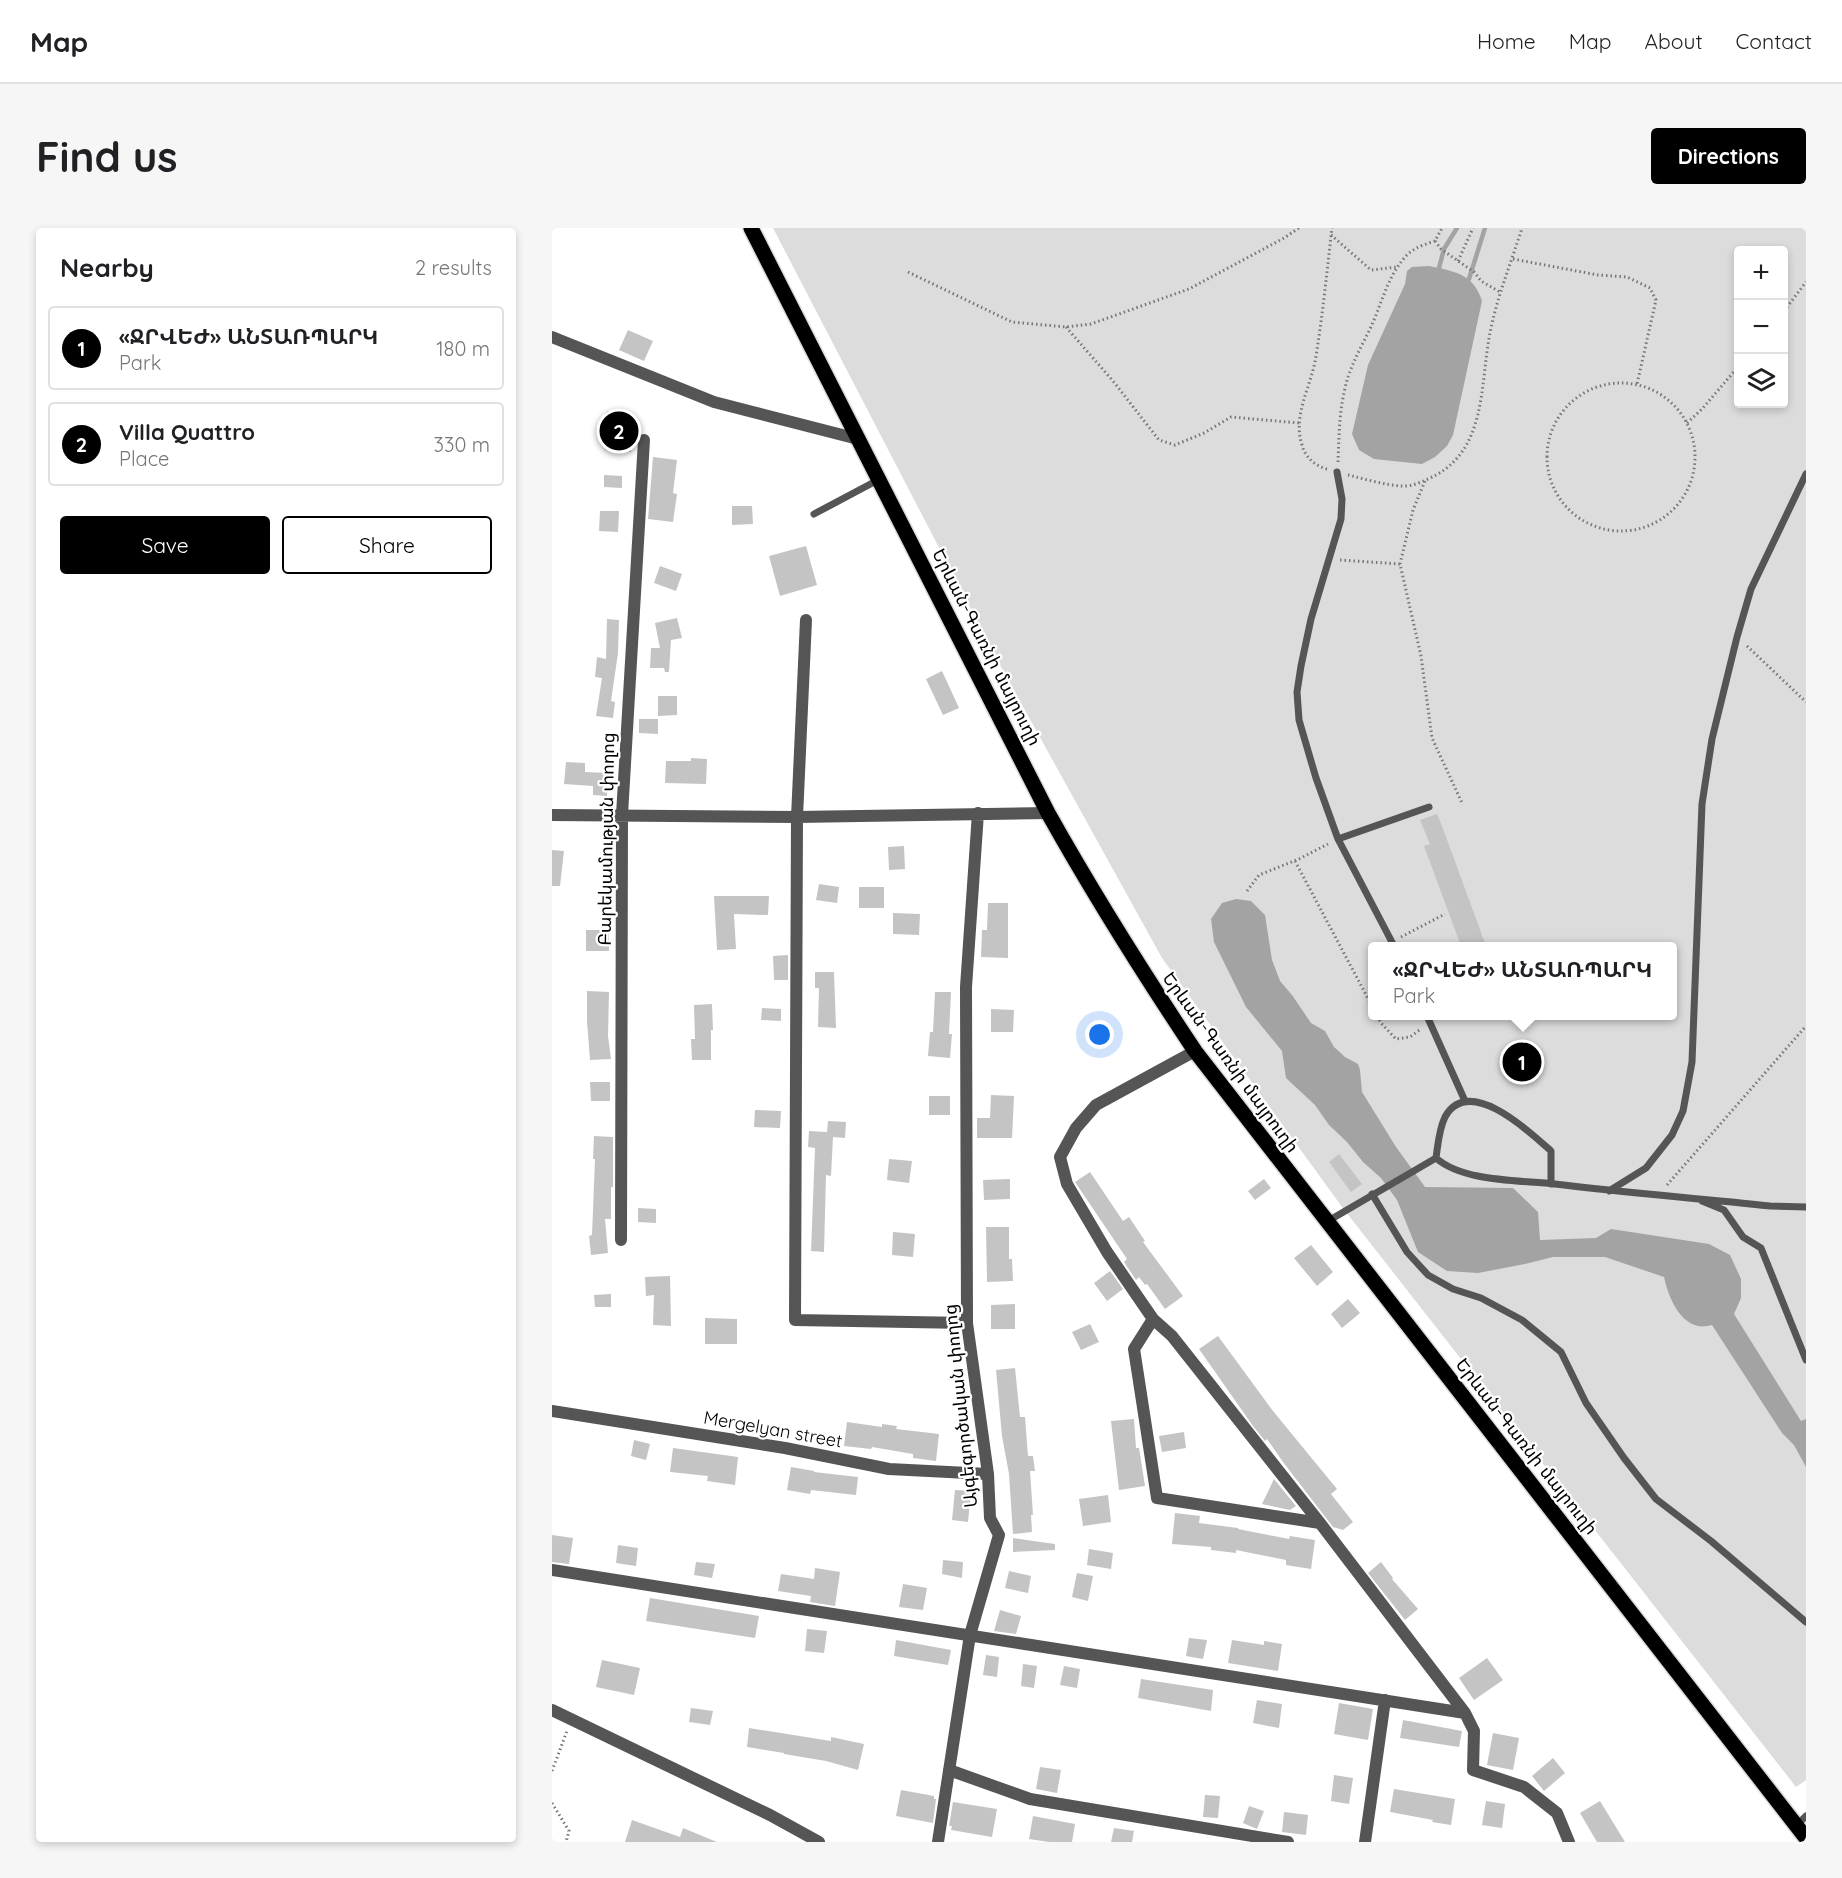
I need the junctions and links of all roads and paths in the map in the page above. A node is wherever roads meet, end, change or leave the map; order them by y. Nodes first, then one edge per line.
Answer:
1 (751, 228) edge
2 (1299, 228) edge
3 (1332, 228) edge
4 (1442, 228) edge
5 (1473, 228) edge
6 (1522, 228) edge
7 (1331, 235) junction
8 (1435, 241) junction
9 (1513, 259) junction
10 (1458, 261) junction
11 (1397, 267) junction
12 (908, 272) dead end
13 (1806, 282) edge
14 (1500, 292) junction
15 (1788, 306) edge
16 (1066, 327) junction
17 (552, 337) edge
18 (1734, 372) edge
19 (1637, 384) junction
20 (1299, 423) junction
21 (1687, 423) junction
22 (858, 439) junction
23 (644, 440) dead end
24 (1338, 472) junction
25 (1806, 474) edge
26 (880, 479) junction
27 (1425, 481) junction
28 (814, 514) dead end
29 (1329, 559) junction
30 (1400, 564) junction
31 (806, 620) dead end
32 (1737, 637) junction
33 (1806, 702) edge
34 (1462, 803) dead end
35 (1429, 807) dead end
36 (978, 813) junction
37 (1048, 813) junction
38 (552, 815) edge
39 (622, 815) junction
40 (797, 817) junction
41 (1338, 839) junction
42 (1295, 861) junction
43 (1247, 891) dead end
44 (1445, 914) dead end
45 (1392, 942) edge
46 (1396, 942) edge
47 (1368, 998) edge
48 (1379, 1020) edge
49 (1429, 1020) edge
50 (1806, 1026) edge
51 (1422, 1029) dead end
52 (1195, 1051) junction
53 (1465, 1101) junction
54 (1436, 1158) junction
55 (1551, 1184) junction
56 (1609, 1191) junction
57 (1372, 1194) junction
58 (1658, 1195) junction
59 (1697, 1198) junction
60 (1806, 1207) edge
61 (1327, 1222) junction
62 (621, 1240) dead end
63 (1153, 1320) junction
64 (967, 1323) junction
65 (1806, 1360) edge
66 (552, 1411) edge
67 (988, 1474) junction
68 (1320, 1523) junction
69 (552, 1570) edge
70 (1806, 1622) edge
71 (970, 1635) junction
72 (1385, 1700) junction
73 (552, 1710) edge
74 (1465, 1713) junction
75 (571, 1719) junction
76 (949, 1770) junction
77 (552, 1771) edge
78 (552, 1803) edge
79 (1803, 1826) edge
80 (566, 1842) edge
81 (819, 1842) edge
82 (938, 1842) edge
83 (1288, 1842) edge
84 (1365, 1842) edge
85 (1569, 1842) edge

1 - 22 main road, Երևան-Գառնի մայրուղի
2 - 16 path
3 - 7 path
4 - 8 path
5 - 10 path
6 - 9 path
7 - 11 path
7 - 20 path
8 - 10 path
8 - 11 path
9 - 14 path
9 - 19 path
10 - 14 path
11 - 24 path
12 - 16 path
13 - 15 path
14 - 27 path
16 - 20 path
17 - 22 street
18 - 21 path
19 - 21 path
19 - 21 path
20 - 24 path
22 - 26 main road, Երևան-Գառնի մայրուղի
23 - 39 street, Բարեկամության փողոց
24 - 27 path
24 - 29 lane
25 - 32 lane
26 - 28 lane
26 - 37 main road, Երևան-Գառնի մայրուղի
27 - 30 path
29 - 30 path
29 - 41 lane
30 - 34 path
31 - 40 street
32 - 33 path
32 - 56 lane
35 - 41 lane
36 - 37 street
36 - 40 street
36 - 64 street, Այգեգործական փողոց
37 - 52 main road, Երևան-Գառնի մայրուղի
38 - 39 street
39 - 40 street
39 - 62 street, Բարեկամության փողոց
40 - 64 street
41 - 42 path
41 - 45 lane
42 - 43 path
42 - 47 path
44 - 46 path
48 - 51 path
49 - 53 lane
50 - 58 path
52 - 61 main road, Երևան-Գառնի մայրուղի
52 - 63 street
53 - 54 lane
53 - 55 lane
54 - 55 lane
54 - 57 lane
55 - 56 lane
56 - 58 lane
57 - 61 lane
57 - 70 lane
58 - 59 lane
59 - 60 lane
59 - 65 lane
61 - 79 main road, Երևան-Գառնի մայրուղի
63 - 68 street
63 - 68 street
64 - 67 street, Այգեգործական փողոց
66 - 67 street, Mergelyan street
67 - 71 street, Այգեգործական փողոց
68 - 74 street
69 - 71 street
71 - 72 street
71 - 76 street, Այգեգործական փողոց
72 - 74 street
72 - 84 street
73 - 75 street
74 - 85 street
75 - 77 path
75 - 81 street
76 - 82 street, Այգեգործական փողոց
76 - 83 street
78 - 80 path

